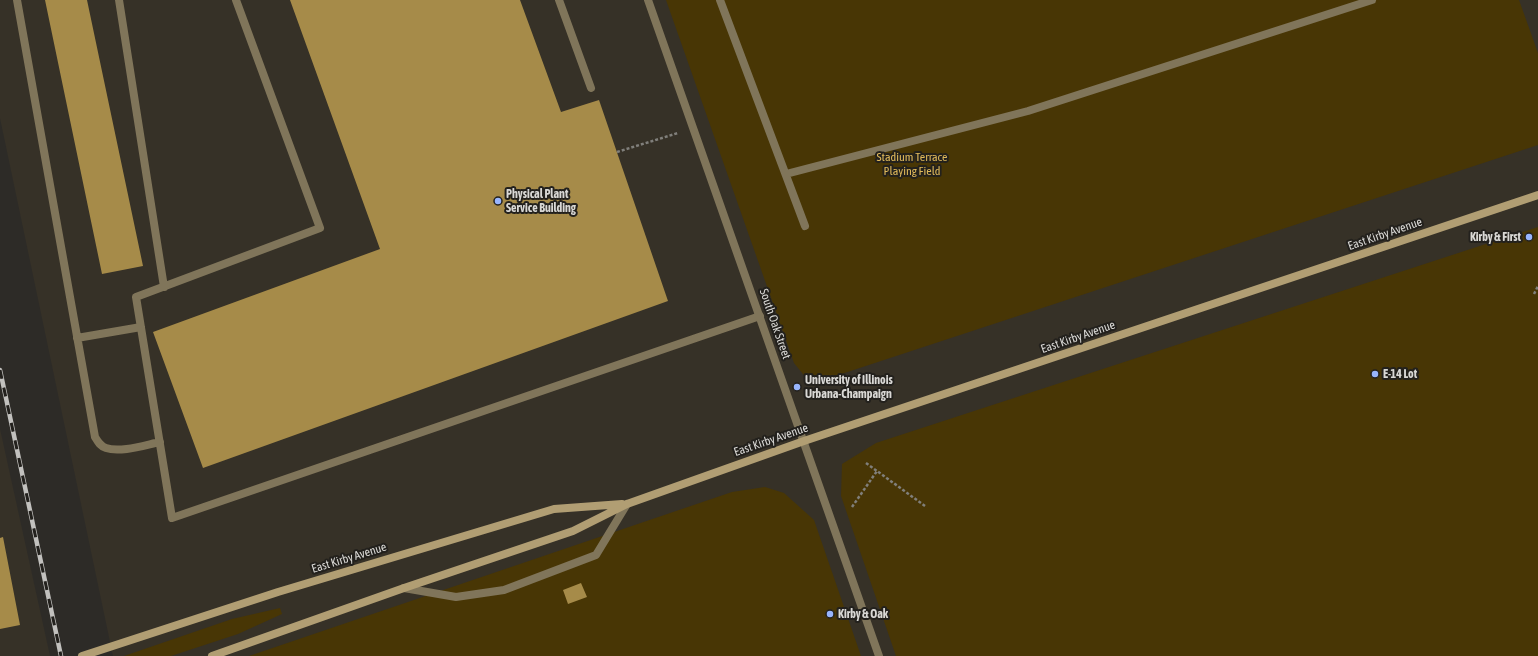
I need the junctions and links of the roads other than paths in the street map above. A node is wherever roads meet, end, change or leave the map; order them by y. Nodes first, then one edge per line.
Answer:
1 (17, 0) edge
2 (119, 0) edge
3 (236, 0) edge
4 (560, 0) edge
5 (648, 0) edge
6 (720, 0) edge
7 (1372, 0) edge
8 (591, 88) dead end
9 (786, 174) junction
10 (1538, 195) edge
11 (805, 226) dead end
12 (164, 287) junction
13 (760, 316) junction
14 (141, 327) junction
15 (77, 338) junction
16 (804, 441) junction
17 (160, 442) junction
18 (627, 504) junction
19 (404, 588) junction
20 (82, 656) edge
21 (212, 656) edge
22 (880, 656) edge

1 - 15 street
2 - 12 street
3 - 12 street
4 - 8 street
5 - 13 street, South Oak Street
6 - 9 street
7 - 9 street
9 - 11 street
10 - 16 main road, East Kirby Avenue
12 - 14 street
13 - 16 street, South Oak Street
13 - 17 street
14 - 15 street
14 - 17 street
15 - 17 street
16 - 18 main road, East Kirby Avenue
16 - 22 street, South Oak Street
18 - 19 main road, East Kirby Avenue
18 - 19 street
18 - 20 main road, East Kirby Avenue
19 - 21 main road, East Kirby Avenue

